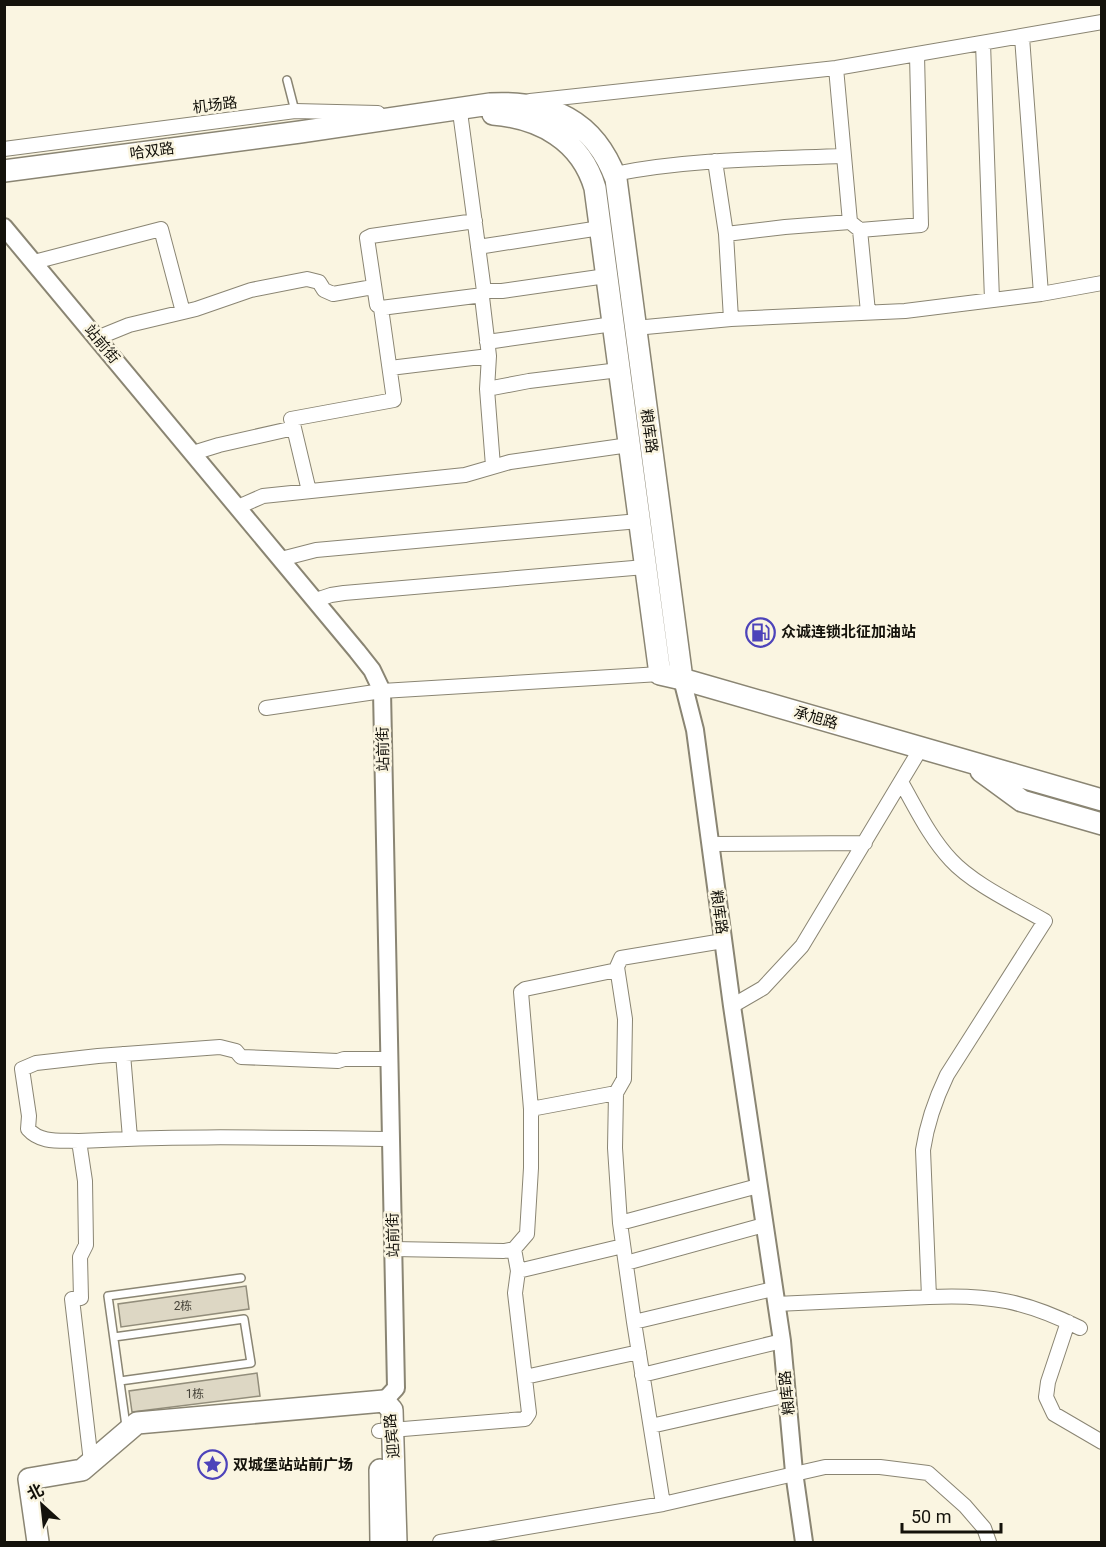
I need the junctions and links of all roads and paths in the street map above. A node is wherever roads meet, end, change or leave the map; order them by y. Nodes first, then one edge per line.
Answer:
1 (1101, 22) edge
2 (1022, 38) junction
3 (983, 44) junction
4 (917, 55) junction
5 (836, 68) junction
6 (287, 80) dead end
7 (513, 103) junction
8 (295, 111) junction
9 (447, 112) junction
10 (300, 132) junction
11 (4, 149) edge
12 (843, 156) junction
13 (715, 161) junction
14 (4, 171) edge
15 (614, 174) junction
16 (475, 221) junction
17 (855, 226) junction
18 (4, 227) edge
19 (600, 228) junction
20 (726, 234) junction
21 (478, 247) junction
22 (34, 262) junction
23 (606, 276) junction
24 (1101, 283) edge
25 (373, 287) junction
26 (483, 293) junction
27 (1041, 294) junction
28 (992, 300) junction
29 (381, 308) junction
30 (183, 312) junction
31 (868, 312) junction
32 (730, 319) junction
33 (613, 324) junction
34 (635, 328) junction
35 (97, 338) junction
36 (488, 349) junction
37 (390, 368) junction
38 (619, 370) junction
39 (487, 389) junction
40 (294, 428) junction
41 (629, 445) junction
42 (193, 453) junction
43 (493, 466) junction
44 (309, 491) junction
45 (238, 507) junction
46 (639, 521) junction
47 (281, 559) junction
48 (645, 567) junction
49 (315, 600) junction
50 (660, 674) junction
51 (682, 679) junction
52 (382, 691) junction
53 (266, 708) dead end
54 (921, 748) junction
55 (971, 763) junction
56 (901, 782) junction
57 (1101, 800) edge
58 (1101, 824) edge
59 (864, 843) junction
60 (710, 844) junction
61 (723, 941) junction
62 (617, 970) junction
63 (732, 1006) junction
64 (123, 1054) junction
65 (389, 1059) junction
66 (616, 1093) junction
67 (531, 1109) junction
68 (130, 1138) junction
69 (391, 1139) junction
70 (79, 1141) junction
71 (758, 1186) junction
72 (620, 1223) junction
73 (764, 1225) junction
74 (623, 1246) junction
75 (393, 1249) junction
76 (514, 1249) junction
77 (626, 1263) junction
78 (518, 1271) junction
79 (242, 1278) dead end
80 (775, 1297) junction
81 (929, 1297) junction
82 (634, 1322) junction
83 (114, 1337) junction
84 (782, 1341) junction
85 (639, 1352) junction
86 (642, 1375) junction
87 (525, 1377) junction
88 (120, 1381) junction
89 (788, 1395) junction
90 (384, 1401) junction
91 (651, 1426) junction
92 (386, 1431) junction
93 (127, 1432) junction
94 (1101, 1442) edge
95 (91, 1462) junction
96 (794, 1472) junction
97 (663, 1504) junction
98 (38, 1542) edge
99 (381, 1542) edge
100 (396, 1542) edge
101 (440, 1542) edge
102 (804, 1542) edge
103 (989, 1542) edge

1 - 2 street
2 - 3 street
2 - 27 street
3 - 4 street
3 - 28 street
4 - 5 street
4 - 17 street
5 - 7 street
5 - 12 street
6 - 8 lane
7 - 9 main road, 粮库路
7 - 15 main road, 粮库路
8 - 9 street, 机场路
8 - 10 street
8 - 11 street, 机场路
9 - 10 main road, 哈双路
9 - 16 street
9 - 19 main road, 粮库路
10 - 14 main road, 哈双路
12 - 13 street
12 - 17 street
13 - 15 street
13 - 20 street
15 - 34 main road, 粮库路
16 - 21 street
16 - 25 street
17 - 20 street
17 - 31 street
18 - 22 street, 站前街
19 - 21 street
19 - 23 main road, 粮库路
20 - 32 street
21 - 26 street
22 - 30 street
22 - 35 street, 站前街
23 - 26 street
23 - 33 main road, 粮库路
24 - 27 street
25 - 29 street
25 - 30 street
26 - 29 street
26 - 36 street
27 - 28 street
28 - 31 street
29 - 37 street
30 - 35 street
31 - 32 street
32 - 34 street
33 - 36 street
33 - 38 main road, 粮库路
34 - 51 main road, 粮库路
35 - 42 street, 站前街
36 - 37 street
36 - 39 street
37 - 40 street
38 - 39 street
38 - 41 main road, 粮库路
39 - 43 street
40 - 42 street
40 - 44 street
41 - 43 street
41 - 46 main road, 粮库路
42 - 45 street, 站前街
43 - 44 street
44 - 45 street
45 - 47 street, 站前街
46 - 47 street
46 - 48 main road, 粮库路
47 - 49 street, 站前街
48 - 49 street
48 - 50 main road, 粮库路
49 - 52 street, 站前街
50 - 51 main road, 承旭路
50 - 52 street
51 - 54 main road, 承旭路
51 - 60 street, 粮库路
52 - 53 street
52 - 65 street, 站前街
54 - 55 main road, 承旭路
54 - 56 street
55 - 57 main road, 承旭路
55 - 58 main road, 承旭路
56 - 59 street
56 - 81 street
59 - 60 street
59 - 63 street
60 - 61 street, 粮库路
61 - 62 street
61 - 63 street, 粮库路
62 - 66 street
62 - 67 street
63 - 71 street, 粮库路
64 - 65 street
64 - 68 street
64 - 70 street
65 - 69 street, 站前街
66 - 67 street
66 - 72 street
67 - 76 street
68 - 69 street
68 - 70 street
69 - 75 street, 站前街
70 - 95 street
71 - 72 street
71 - 73 street, 粮库路
72 - 74 street
73 - 77 street
73 - 80 street, 粮库路
74 - 77 street
74 - 78 street
75 - 76 street
75 - 90 street, 站前街
76 - 78 street
77 - 82 street
78 - 87 street
79 - 83 lane
80 - 81 street
80 - 82 street
80 - 84 street, 粮库路
81 - 94 street
82 - 85 street
83 - 88 lane
83 - 88 lane
84 - 86 street
84 - 89 street, 粮库路
85 - 86 street
85 - 87 street
86 - 91 street
87 - 92 street
88 - 93 lane
89 - 91 street
89 - 96 street, 粮库路
90 - 92 main road, 迎宾路
90 - 93 main road
91 - 97 street
92 - 99 main road, 迎宾路
92 - 100 main road, 迎宾路
93 - 95 main road
95 - 98 main road
96 - 97 street
96 - 102 street, 粮库路
96 - 103 street
97 - 101 street

